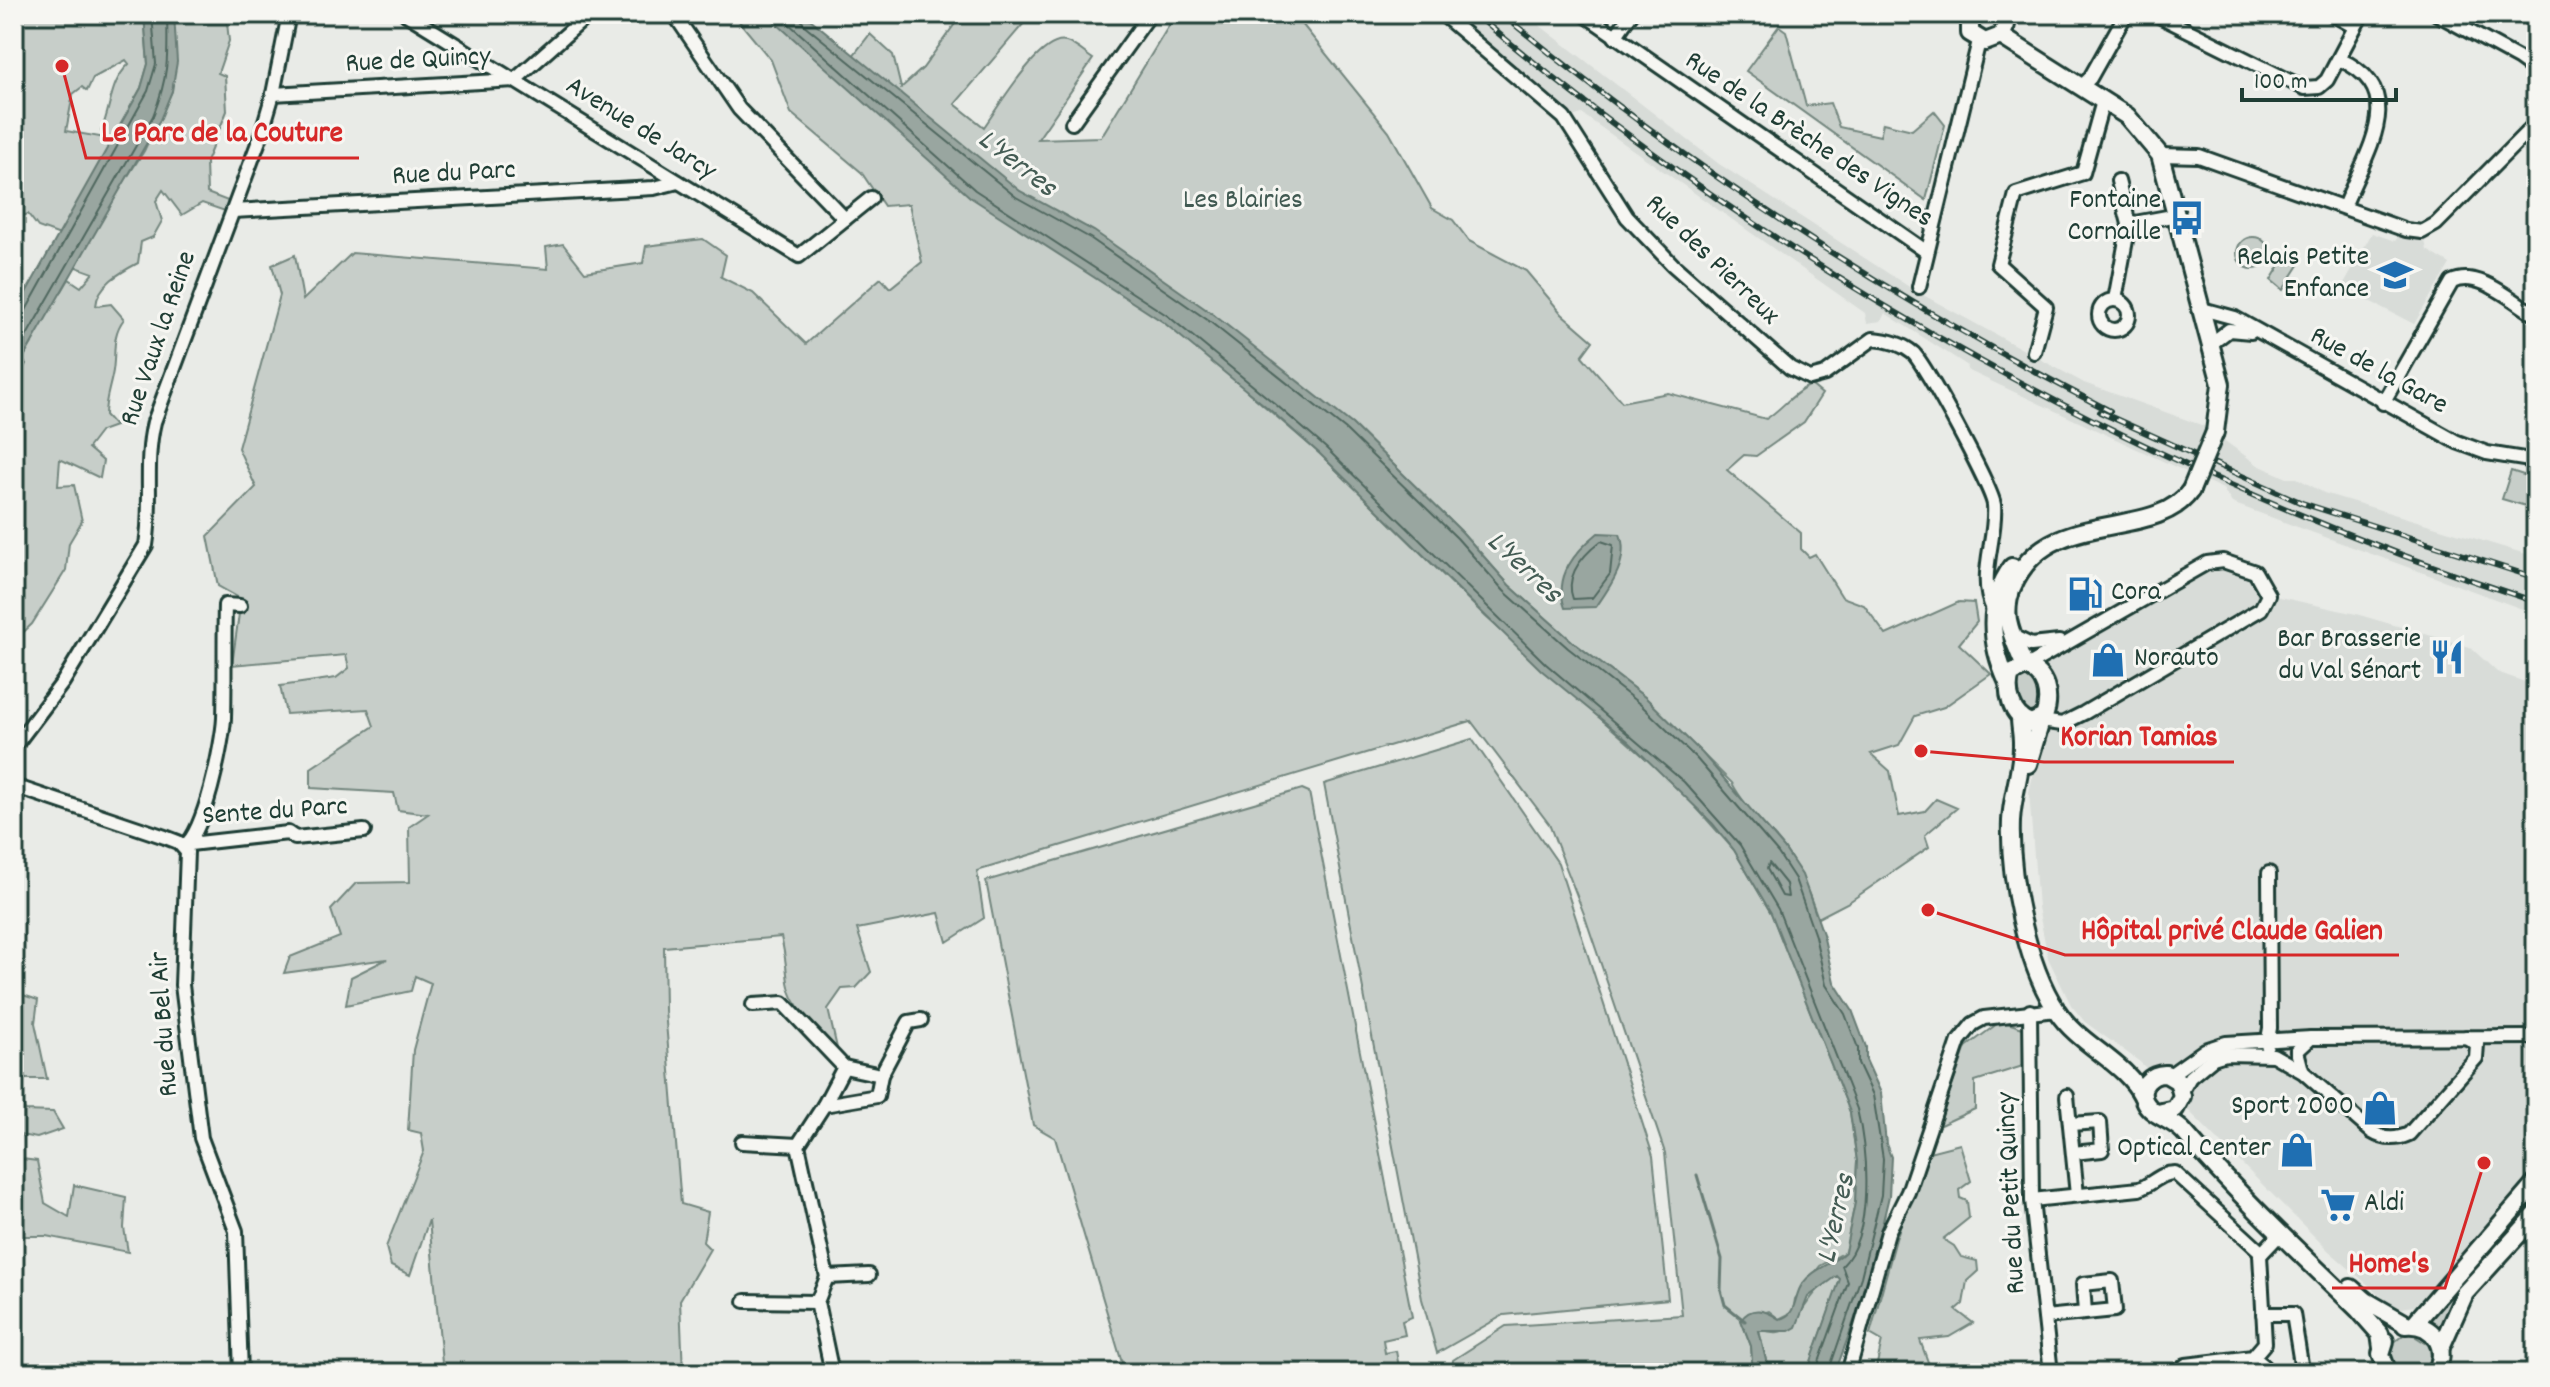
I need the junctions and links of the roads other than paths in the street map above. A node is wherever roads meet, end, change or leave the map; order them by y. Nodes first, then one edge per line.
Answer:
1 (289, 14) edge
2 (406, 14) edge
3 (589, 14) edge
4 (674, 14) edge
5 (1150, 14) edge
6 (1442, 14) edge
7 (1584, 14) edge
8 (1631, 14) edge
9 (1970, 14) edge
10 (2004, 14) edge
11 (2126, 14) edge
12 (2155, 14) edge
13 (2197, 14) edge
14 (2332, 14) edge
15 (2362, 14) edge
16 (2437, 14) edge
17 (2355, 27) junction
18 (2189, 28) junction
19 (2001, 36) junction
20 (1615, 37) junction
21 (1979, 41) junction
22 (2339, 59) junction
23 (2536, 71) edge
24 (515, 80) junction
25 (2081, 87) junction
26 (273, 94) junction
27 (2103, 101) junction
28 (1072, 123) dead end
29 (2536, 123) edge
30 (2160, 155) junction
31 (2118, 181) dead end
32 (678, 182) junction
33 (871, 198) dead end
34 (2344, 207) junction
35 (233, 211) junction
36 (2178, 215) junction
37 (845, 219) junction
38 (2129, 224) junction
39 (1927, 252) junction
40 (1919, 287) dead end
41 (2115, 300) dead end
42 (2202, 309) junction
43 (2224, 313) junction
44 (2536, 315) edge
45 (2217, 339) junction
46 (2268, 339) junction
47 (2034, 352) dead end
48 (2383, 403) junction
49 (2536, 461) edge
50 (2086, 530) junction
51 (1990, 560) junction
52 (2011, 568) junction
53 (240, 606) dead end
54 (1993, 609) junction
55 (2014, 637) junction
56 (2066, 641) junction
57 (2025, 667) junction
58 (2008, 683) junction
59 (2020, 718) junction
60 (2041, 721) junction
61 (14, 747) edge
62 (14, 786) edge
63 (364, 831) dead end
64 (186, 845) junction
65 (2269, 873) dead end
66 (2047, 994) junction
67 (753, 1005) dead end
68 (2056, 1010) junction
69 (2030, 1011) junction
70 (921, 1020) dead end
71 (2466, 1037) junction
72 (2536, 1037) edge
73 (2311, 1038) junction
74 (2268, 1039) junction
75 (2265, 1055) junction
76 (844, 1067) junction
77 (2303, 1072) junction
78 (2164, 1074) junction
79 (881, 1075) junction
80 (2067, 1096) dead end
81 (2143, 1097) junction
82 (2180, 1098) junction
83 (824, 1105) junction
84 (2158, 1113) junction
85 (2070, 1124) junction
86 (742, 1142) dead end
87 (798, 1145) junction
88 (2073, 1153) junction
89 (2536, 1183) edge
90 (2077, 1195) junction
91 (2032, 1200) junction
92 (2536, 1215) edge
93 (2280, 1234) junction
94 (2262, 1253) junction
95 (869, 1275) dead end
96 (827, 1277) junction
97 (745, 1301) dead end
98 (817, 1302) junction
99 (2085, 1313) dead end
100 (2263, 1314) junction
101 (2045, 1317) junction
102 (2410, 1324) junction
103 (2441, 1347) junction
104 (2382, 1348) junction
105 (2253, 1357) junction
106 (2226, 1361) junction
107 (2536, 1364) edge
108 (2302, 1370) dead end
109 (241, 1373) edge
110 (832, 1373) edge
111 (1848, 1373) edge
112 (2051, 1373) edge
113 (2177, 1373) edge
114 (2232, 1373) edge
115 (2263, 1373) edge
116 (2388, 1373) edge
117 (2435, 1373) edge
118 (2532, 1373) edge

1 - 26 street, Rue Vaux la Reine
2 - 24 street, Avenue de Jarcy
3 - 24 street, Rue de Quincy
4 - 37 street
5 - 28 street
6 - 51 street, Rue des Pierreux
7 - 20 street, Rue de la Brèche des Vignes
8 - 20 street
9 - 21 main road
10 - 19 main road
11 - 25 street
12 - 18 street
13 - 18 street
14 - 17 street
15 - 17 street
16 - 23 street
17 - 22 street
18 - 22 street
19 - 21 main road
19 - 25 main road
20 - 39 street, Rue de la Brèche des Vignes
21 - 39 street
22 - 34 street
24 - 26 street, Rue de Quincy
24 - 32 street, Avenue de Jarcy
25 - 27 main road
26 - 35 street, Rue Vaux la Reine
27 - 30 main road
27 - 47 street
29 - 34 street
30 - 34 street
30 - 36 main road
31 - 38 street
32 - 35 street, Rue du Parc
32 - 37 street, Avenue de Jarcy
33 - 37 street
35 - 61 street, Rue Vaux la Reine
36 - 38 street
36 - 42 main road
38 - 41 street
39 - 40 street
42 - 43 street, Rue de la Gare
42 - 45 main road
43 - 45 street
43 - 46 street, Rue de la Gare
44 - 48 street
45 - 46 street
45 - 50 main road, bridge
46 - 48 street, Rue de la Gare
48 - 49 street, Rue de la Gare
50 - 52 main road
50 - 55 main road
51 - 52 street
51 - 54 street
52 - 54 main road
53 - 64 street
54 - 58 main road
55 - 56 street
55 - 57 main road
56 - 57 street
56 - 60 street
57 - 58 main road
57 - 60 main road
58 - 59 main road
59 - 60 main road
59 - 66 main road
60 - 78 main road
62 - 64 street
63 - 64 street, Sente du Parc
64 - 109 street, Rue du Bel Air
65 - 74 street
66 - 68 main road
66 - 69 street
67 - 76 street
68 - 69 street
68 - 81 main road
69 - 91 street, Rue du Petit Quincy
69 - 111 street
70 - 79 street
71 - 72 street
71 - 73 street
71 - 77 street
73 - 74 street
73 - 77 street
74 - 75 street
74 - 78 street
75 - 77 street
75 - 82 street
76 - 79 street
76 - 83 street
78 - 81 main road
78 - 82 main road
79 - 83 street
80 - 85 street
81 - 84 main road
82 - 84 main road
82 - 102 main road
83 - 87 street
84 - 93 main road
85 - 88 street
85 - 88 street
86 - 87 street
87 - 96 street
88 - 90 street
89 - 102 main road
90 - 91 street
90 - 94 street
91 - 101 street, Rue du Petit Quincy
92 - 103 main road
93 - 94 street
93 - 104 main road
94 - 100 street
95 - 96 street
96 - 98 street
97 - 98 street
98 - 110 street
99 - 101 street
100 - 105 street
100 - 108 street
101 - 112 street, Rue du Petit Quincy
102 - 103 main road
102 - 104 main road
103 - 117 main road
104 - 116 main road
105 - 106 street
105 - 115 street
106 - 113 street
106 - 114 street
107 - 118 street

